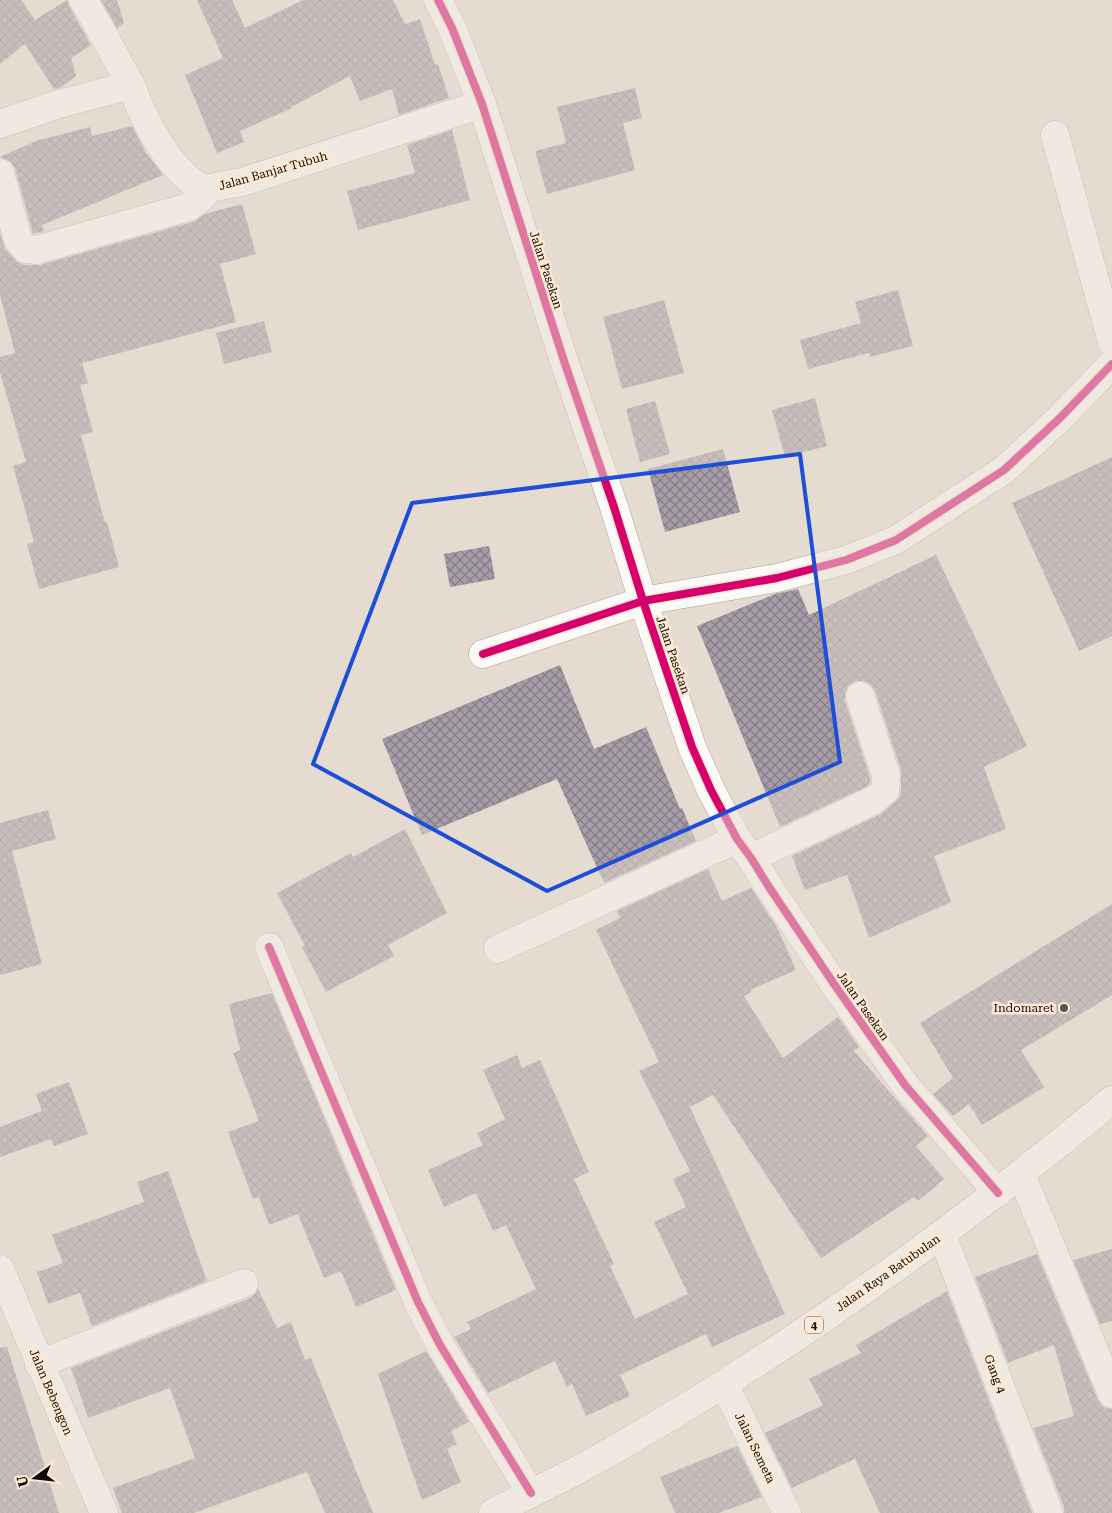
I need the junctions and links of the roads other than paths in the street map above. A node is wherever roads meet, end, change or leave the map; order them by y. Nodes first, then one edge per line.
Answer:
1 (83, 0) edge
2 (438, 0) edge
3 (131, 85) junction
4 (482, 104) junction
5 (0, 124) edge
6 (1055, 134) dead end
7 (0, 173) edge
8 (204, 189) junction
9 (1112, 342) edge
10 (1112, 364) edge
11 (647, 613) junction
12 (483, 654) dead end
13 (860, 696) dead end
14 (744, 848) junction
15 (269, 947) dead end
16 (498, 950) dead end
17 (1112, 1100) edge
18 (1020, 1174) junction
19 (998, 1193) junction
20 (942, 1235) junction
21 (2, 1280) edge
22 (244, 1283) dead end
23 (39, 1364) junction
24 (724, 1384) junction
25 (1112, 1394) edge
26 (531, 1493) junction
27 (104, 1513) edge
28 (493, 1513) edge
29 (787, 1513) edge
30 (1048, 1513) edge

1 - 3 main road, Jalan Banjar Tubuh
2 - 4 main road, Jalan Pasekan
3 - 5 main road
3 - 8 main road, Jalan Banjar Tubuh
4 - 8 main road, Jalan Banjar Tubuh
4 - 11 main road, Jalan Pasekan
6 - 9 main road
7 - 8 main road
10 - 11 main road
11 - 12 main road
11 - 14 main road, Jalan Pasekan
13 - 14 main road
14 - 16 main road
14 - 19 main road, Jalan Pasekan
15 - 26 main road
17 - 18 main road, Jalan Raya Batubulan / 4
18 - 19 main road, Jalan Raya Batubulan / 4
18 - 25 main road
19 - 20 main road, Jalan Raya Batubulan / 4
20 - 24 main road, Jalan Raya Batubulan / 4
20 - 30 main road, Gang 4
21 - 23 main road, Jalan Bebengon
22 - 23 main road
23 - 27 main road, Jalan Bebengon
24 - 26 main road, Jalan Raya Batubulan / 4
24 - 29 main road, Jalan Semeta
26 - 28 main road, Jalan Raya Batubulan / 4

